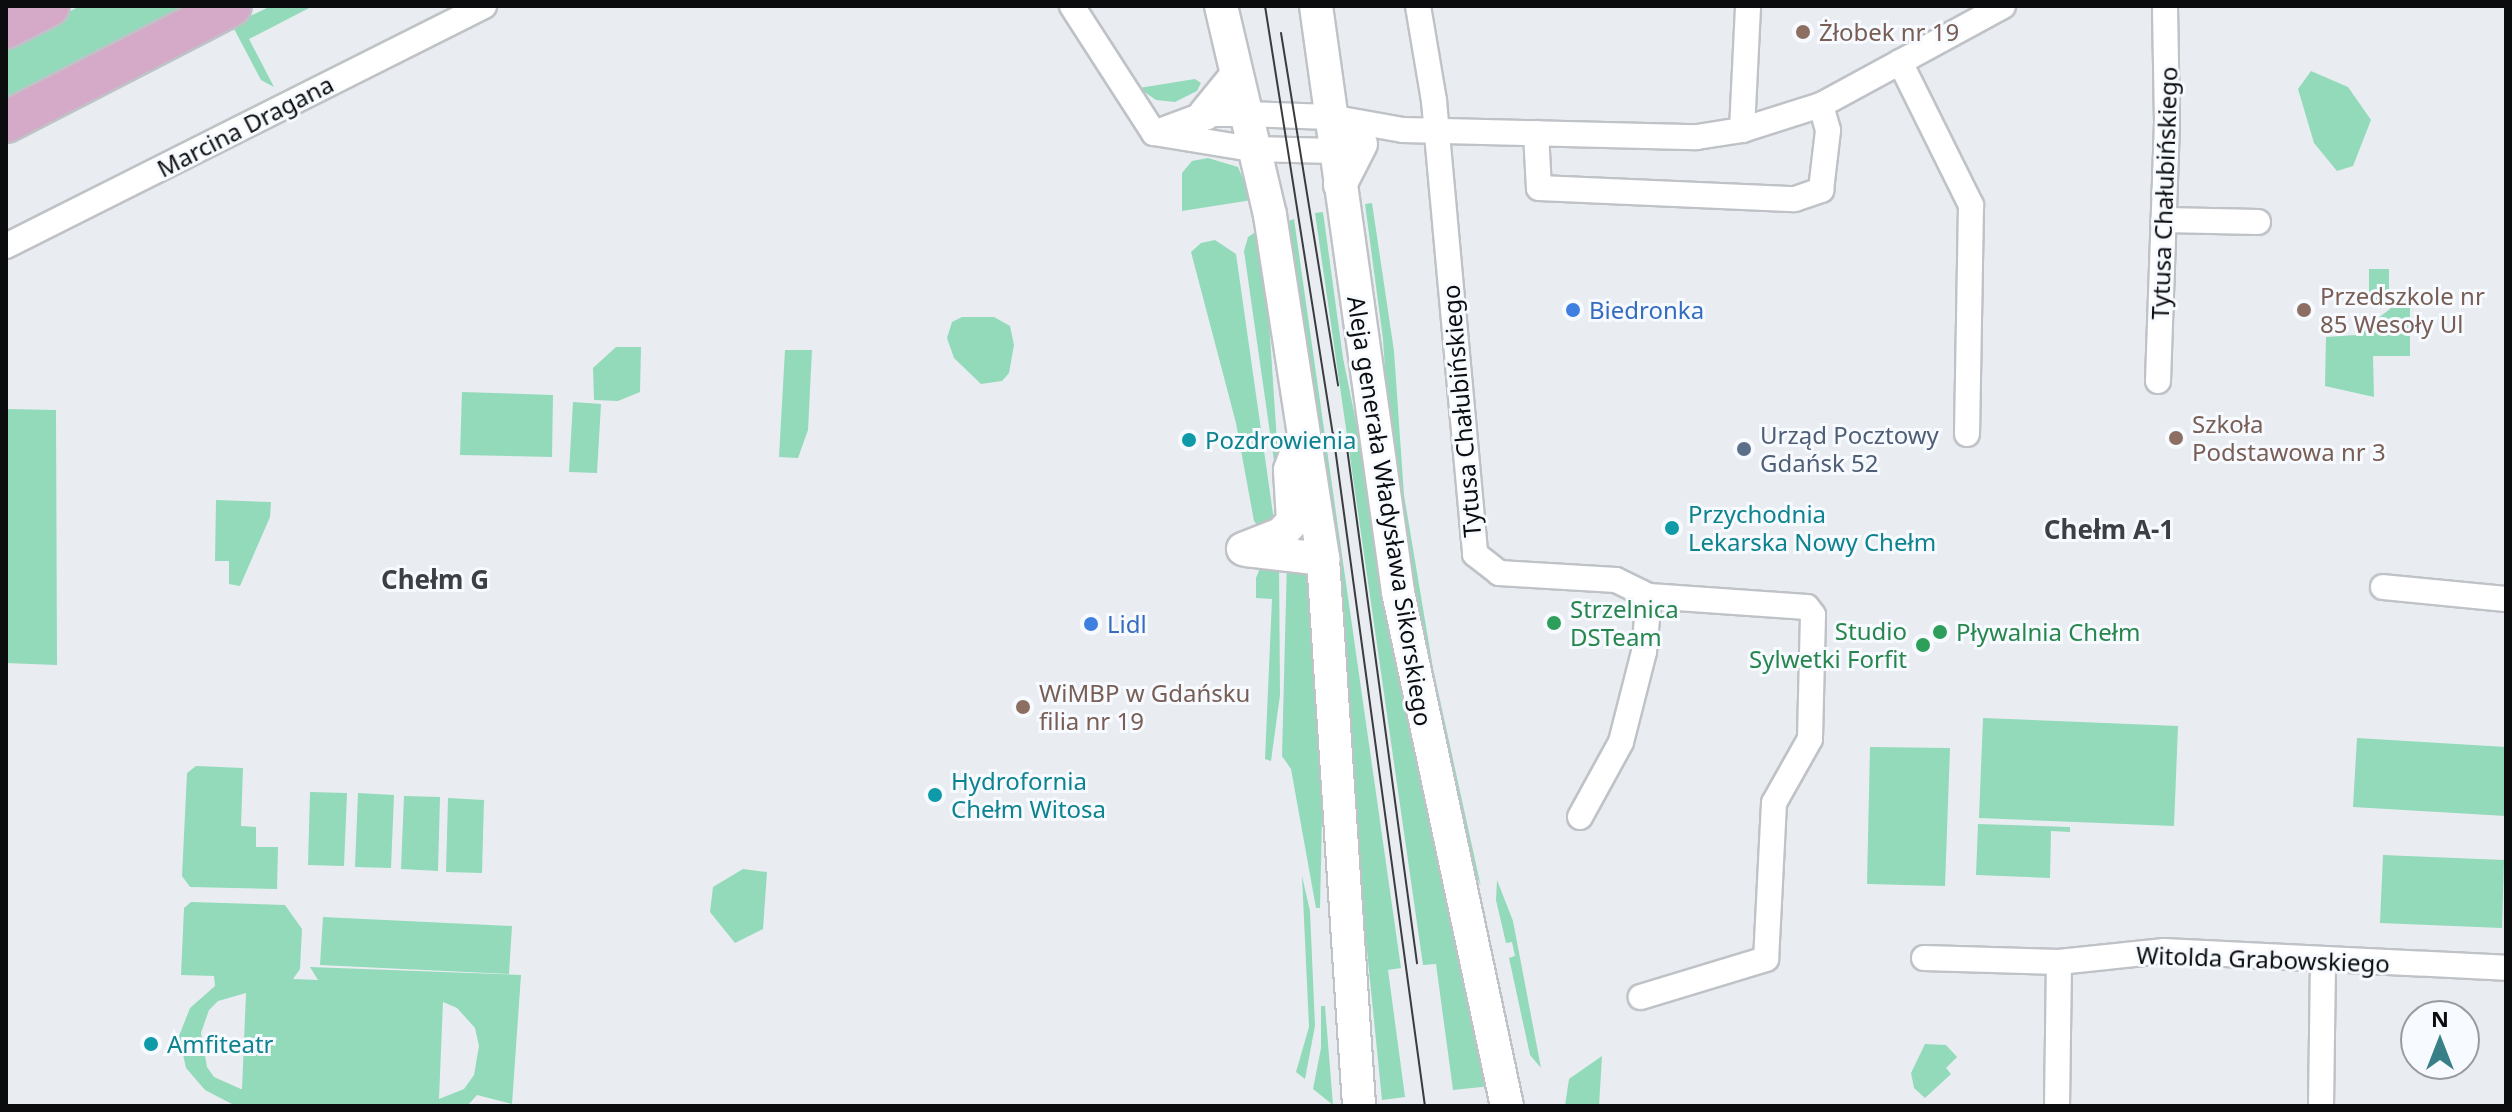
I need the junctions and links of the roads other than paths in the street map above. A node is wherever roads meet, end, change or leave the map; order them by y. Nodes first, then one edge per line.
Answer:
1 (49, 6) edge
2 (231, 6) edge
3 (484, 6) edge
4 (1072, 6) edge
5 (1221, 6) edge
6 (1316, 6) edge
7 (1418, 6) edge
8 (1748, 6) edge
9 (2003, 6) edge
10 (2165, 6) edge
11 (6, 28) edge
12 (1900, 62) junction
13 (1236, 76) junction
14 (1821, 105) junction
15 (1205, 114) junction
16 (1245, 114) junction
17 (1330, 117) junction
18 (6, 122) edge
19 (1437, 129) junction
20 (1403, 130) junction
21 (1742, 130) junction
22 (1154, 133) junction
23 (1536, 133) junction
24 (1348, 147) junction
25 (1252, 149) junction
26 (2165, 220) junction
27 (2258, 222) dead end
28 (6, 246) edge
29 (2158, 381) dead end
30 (1305, 431) junction
31 (1967, 434) dead end
32 (1323, 559) junction
33 (2383, 587) dead end
34 (1649, 596) junction
35 (2506, 599) edge
36 (1580, 817) dead end
37 (1924, 958) dead end
38 (2059, 962) junction
39 (2323, 962) junction
40 (2506, 968) edge
41 (1641, 997) dead end
42 (1358, 1105) edge
43 (1507, 1106) edge
44 (2057, 1106) edge
45 (2321, 1106) edge

1 - 11 main road
2 - 18 main road
3 - 28 street, Marcina Dragana
4 - 22 street
5 - 13 street
6 - 17 street
7 - 19 street, Tytusa Chałubińskiego
8 - 21 street
9 - 12 street
10 - 26 street, Tytusa Chałubińskiego
12 - 14 street
12 - 31 street
13 - 15 street
13 - 16 street
14 - 21 street
14 - 23 street
15 - 16 street
15 - 22 street
16 - 17 street
16 - 25 street
17 - 20 street
17 - 24 street
19 - 20 street
19 - 23 street
19 - 34 street, Tytusa Chałubińskiego
20 - 24 street
21 - 23 street
22 - 25 street
24 - 25 street
24 - 43 street, Aleja generała Władysława Sikorskiego
25 - 30 street
26 - 27 street
26 - 29 street, Tytusa Chałubińskiego
30 - 32 street
30 - 32 street
32 - 42 street
33 - 35 street
34 - 36 street
34 - 41 street, Tytusa Chałubińskiego
37 - 38 street, Witolda Grabowskiego
38 - 39 street, Witolda Grabowskiego
38 - 44 street
39 - 40 street, Witolda Grabowskiego
39 - 45 street

